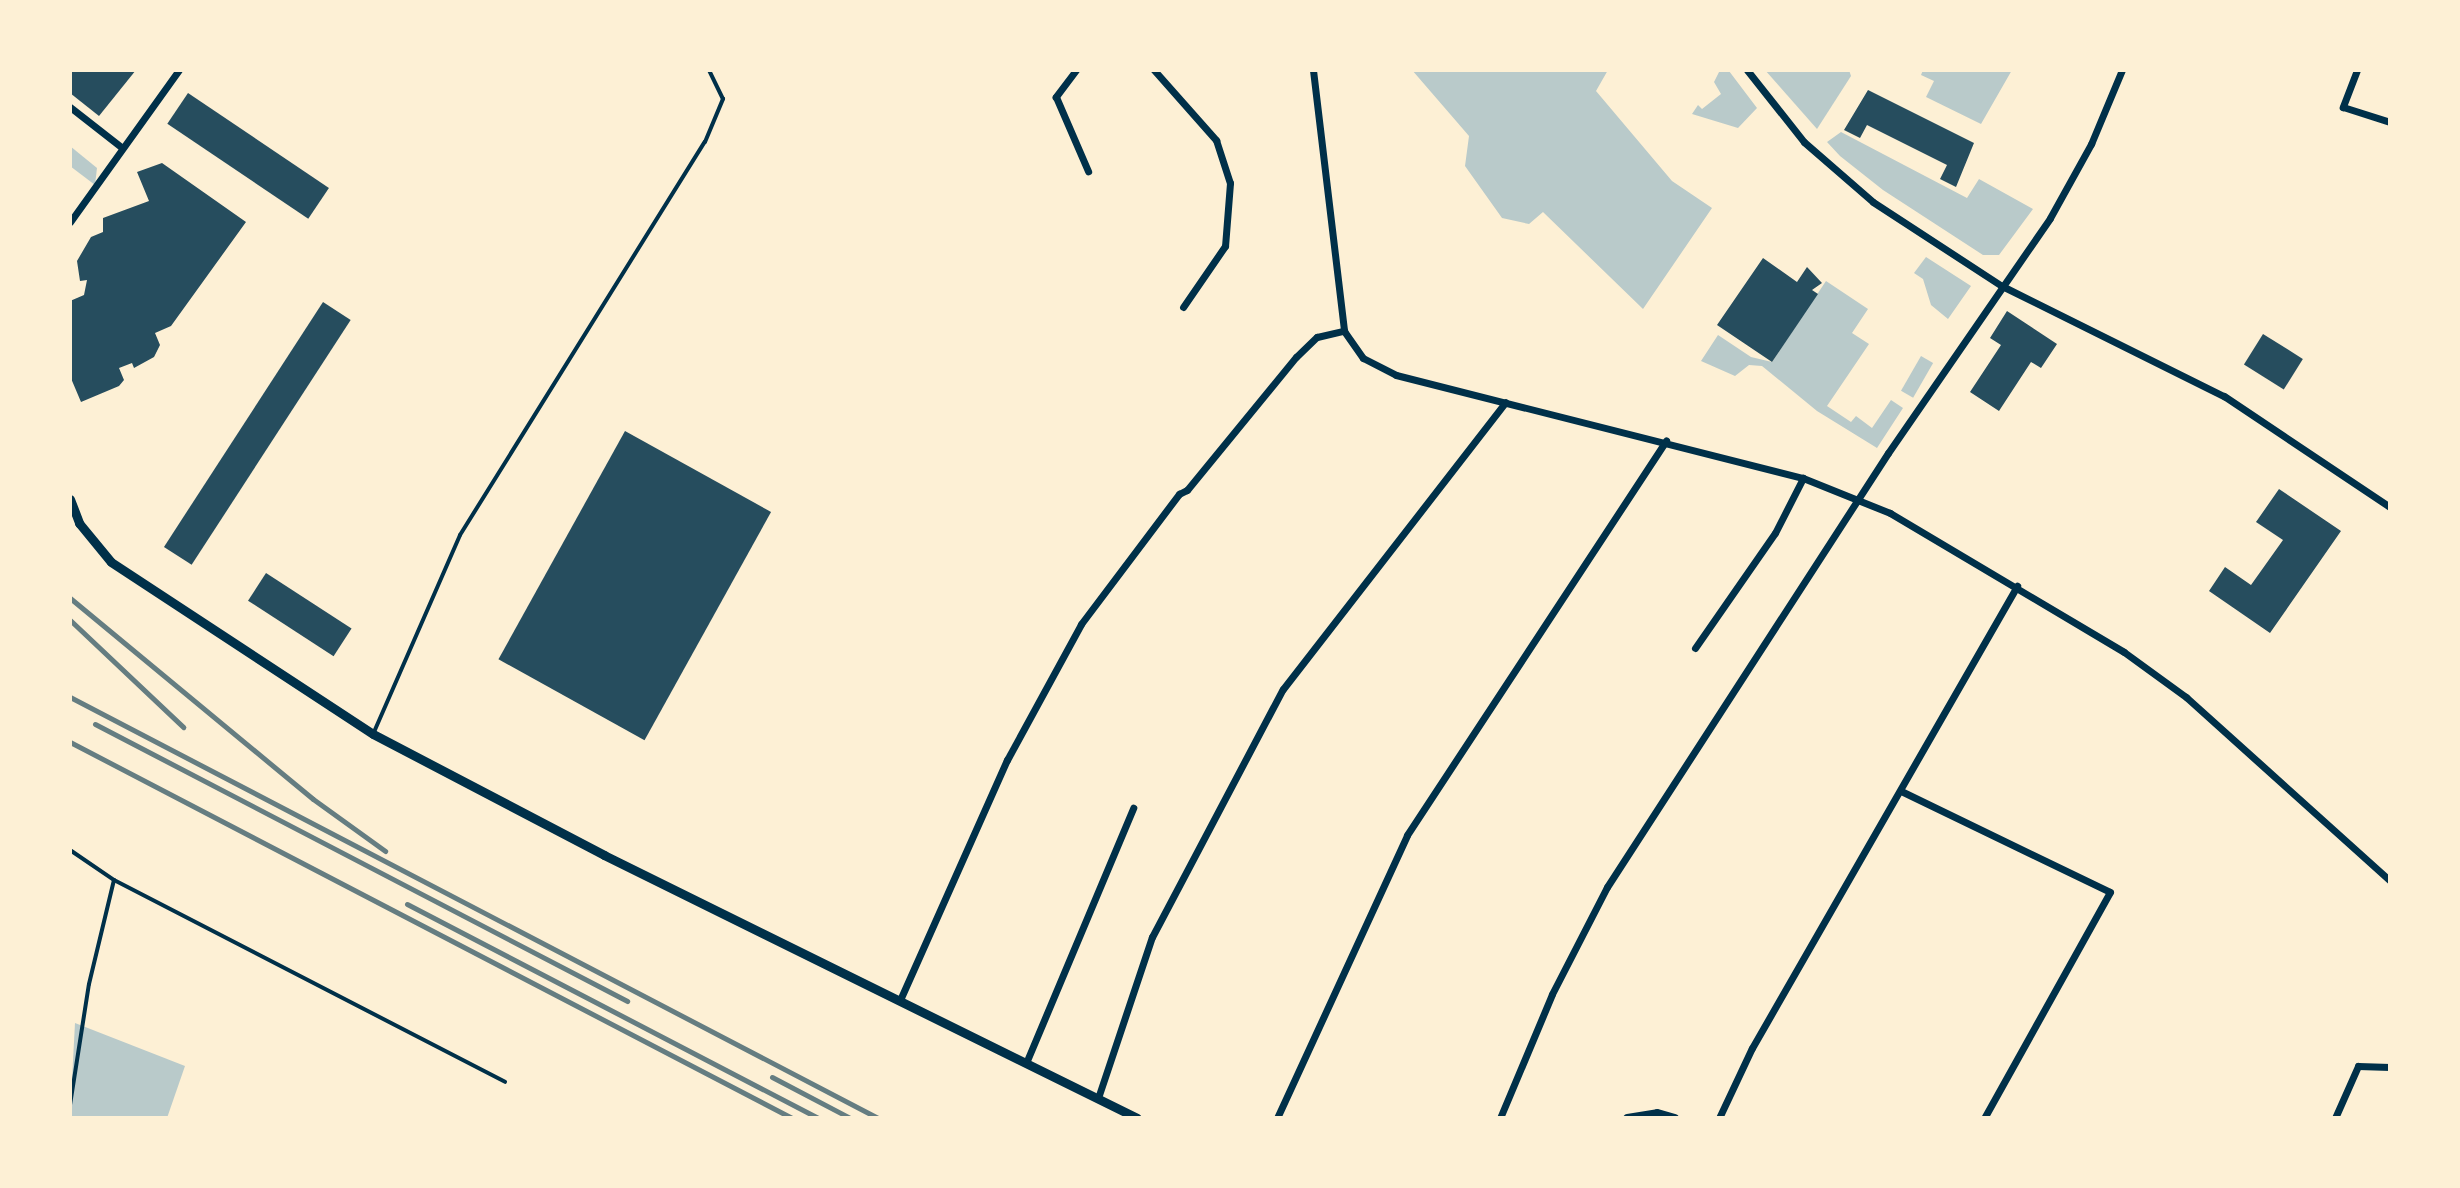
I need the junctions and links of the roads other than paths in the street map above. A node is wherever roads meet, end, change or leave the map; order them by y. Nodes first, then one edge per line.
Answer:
1 (179, 70) edge
2 (709, 70) edge
3 (1076, 70) edge
4 (1154, 70) edge
5 (1313, 70) edge
6 (1747, 70) edge
7 (2122, 70) edge
8 (2357, 70) edge
9 (70, 107) edge
10 (2390, 122) edge
11 (121, 147) junction
12 (1088, 171) dead end
13 (70, 222) edge
14 (2002, 286) junction
15 (1183, 307) dead end
16 (1344, 331) junction
17 (1506, 402) junction
18 (1666, 440) junction
19 (1803, 478) junction
20 (70, 499) edge
21 (1860, 500) junction
22 (2390, 507) edge
23 (74, 526) edge
24 (2017, 586) junction
25 (1695, 648) dead end
26 (373, 734) junction
27 (1901, 791) junction
28 (1133, 808) dead end
29 (70, 850) edge
30 (114, 880) junction
31 (2390, 881) edge
32 (900, 1000) junction
33 (1026, 1063) junction
34 (2390, 1067) edge
35 (505, 1082) dead end
36 (1098, 1098) junction
37 (70, 1105) edge
38 (1137, 1118) edge
39 (1277, 1118) edge
40 (1500, 1118) edge
41 (1627, 1118) edge
42 (1674, 1118) edge
43 (1719, 1118) edge
44 (1984, 1118) edge
45 (2335, 1118) edge

1 - 11 street
2 - 26 lane
3 - 12 street
4 - 15 street
5 - 16 street
6 - 14 street
7 - 14 street
8 - 10 street
9 - 11 street
11 - 13 street
14 - 21 street
14 - 22 street
16 - 17 street
16 - 32 street
17 - 18 street
17 - 36 street
18 - 19 street
18 - 39 street
19 - 21 street
19 - 25 street
20 - 23 street
21 - 24 street
21 - 40 street
23 - 26 street
24 - 27 street
24 - 31 street
26 - 32 street
27 - 43 street
27 - 44 street
28 - 33 street
29 - 30 lane
30 - 35 lane
30 - 37 lane
32 - 33 street
33 - 36 street
34 - 45 street
36 - 38 street
41 - 42 street

